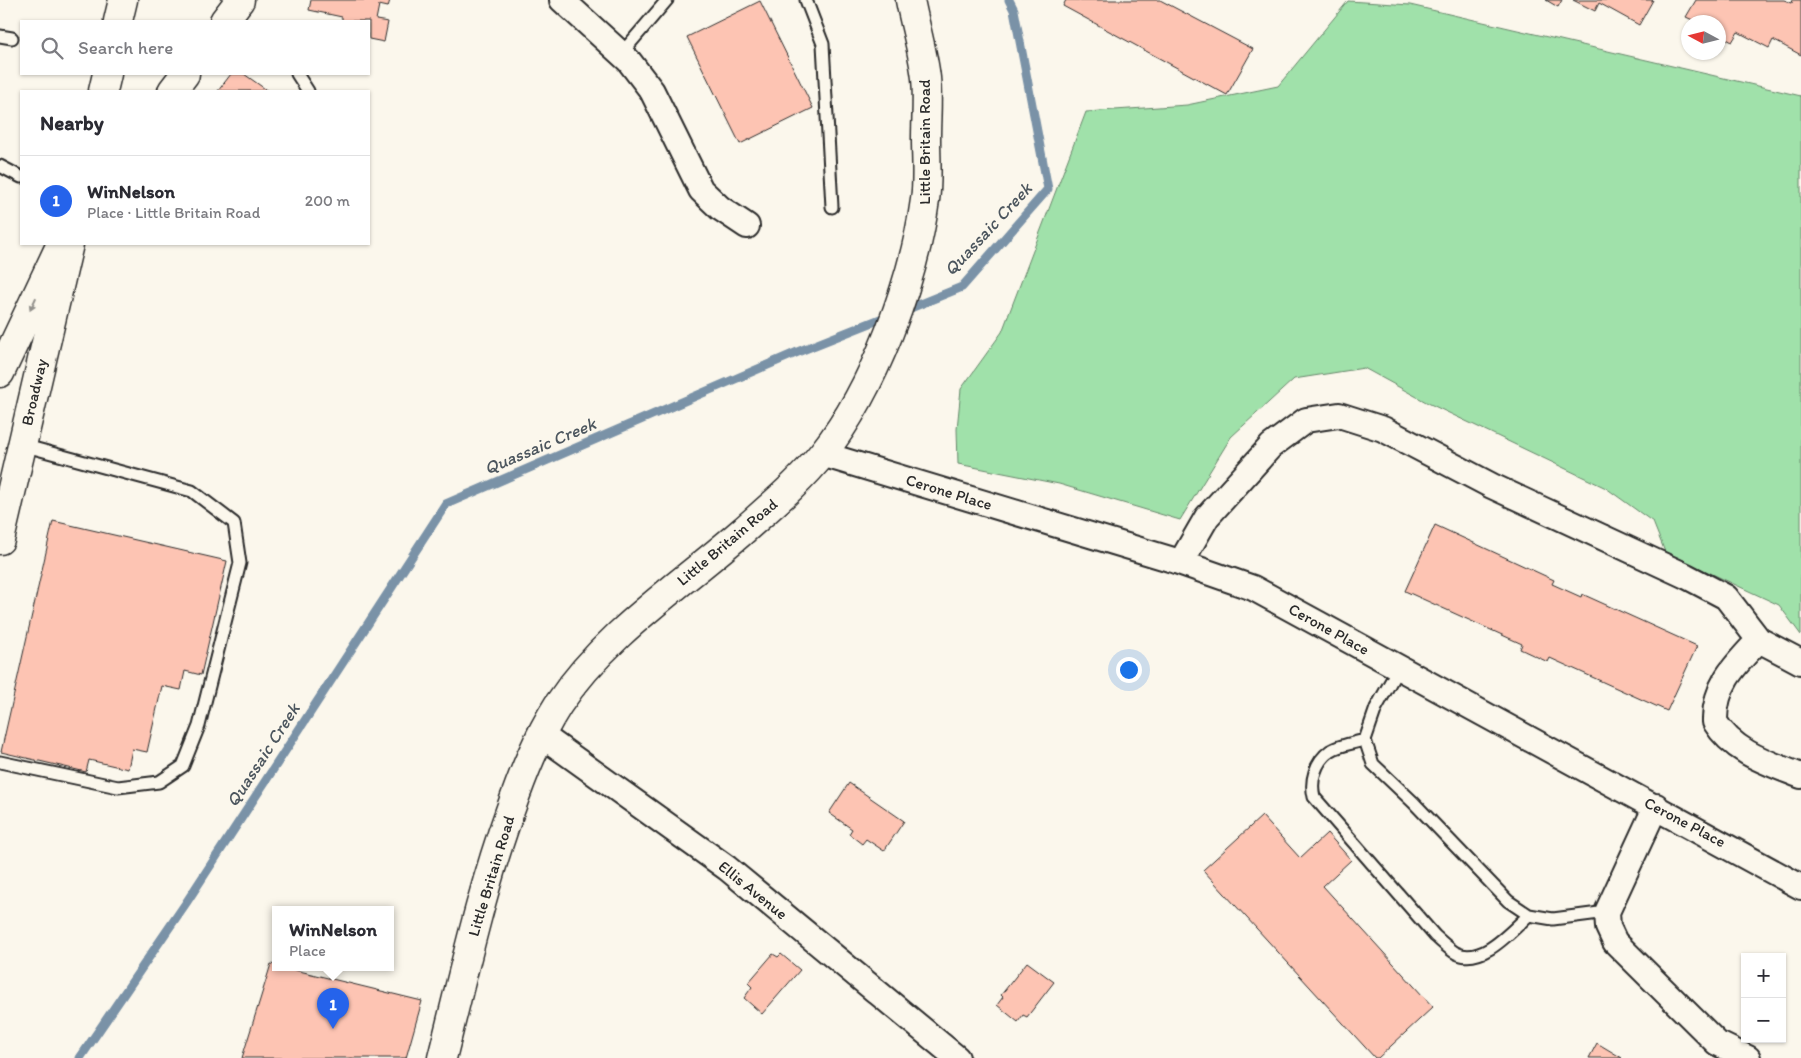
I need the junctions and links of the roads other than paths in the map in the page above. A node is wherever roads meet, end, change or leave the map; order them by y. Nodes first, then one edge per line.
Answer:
1 (123, 0) edge
2 (562, 0) edge
3 (667, 0) edge
4 (806, 0) edge
5 (910, 0) edge
6 (118, 20) edge
7 (0, 36) edge
8 (12, 38) dead end
9 (621, 54) junction
10 (107, 75) edge
11 (184, 75) edge
12 (298, 75) edge
13 (103, 90) edge
14 (173, 90) edge
15 (307, 90) edge
16 (0, 166) edge
17 (20, 176) edge
18 (832, 207) dead end
19 (747, 226) dead end
20 (61, 245) edge
21 (69, 245) edge
22 (0, 373) edge
23 (22, 445) junction
24 (822, 454) junction
25 (0, 540) edge
26 (1181, 562) junction
27 (1759, 640) junction
28 (1801, 662) edge
29 (1399, 667) junction
30 (540, 734) junction
31 (1365, 740) junction
32 (0, 762) edge
33 (1801, 776) edge
34 (1656, 806) junction
35 (1801, 887) edge
36 (1607, 912) junction
37 (1529, 915) junction
38 (442, 1058) edge
39 (957, 1058) edge
40 (1748, 1058) edge

1 - 6 street
2 - 9 street
3 - 9 lane
4 - 18 lane
5 - 24 street, Little Britain Road
7 - 8 lane
9 - 19 street
10 - 13 street
11 - 14 street
12 - 15 lane
16 - 17 lane
20 -> 22 street
21 - 23 street, Broadway
23 - 25 street, Broadway
23 - 32 lane
24 - 26 street, Cerone Place
24 - 30 street, Little Britain Road
26 - 27 street
26 - 29 street, Cerone Place
27 - 28 street
27 - 33 street
29 - 31 lane
29 - 34 street, Cerone Place
30 - 38 street, Little Britain Road
30 - 39 street, Ellis Avenue
31 - 37 lane
31 - 37 lane
34 - 35 street, Cerone Place
34 - 36 street
36 - 37 lane
36 - 40 street

